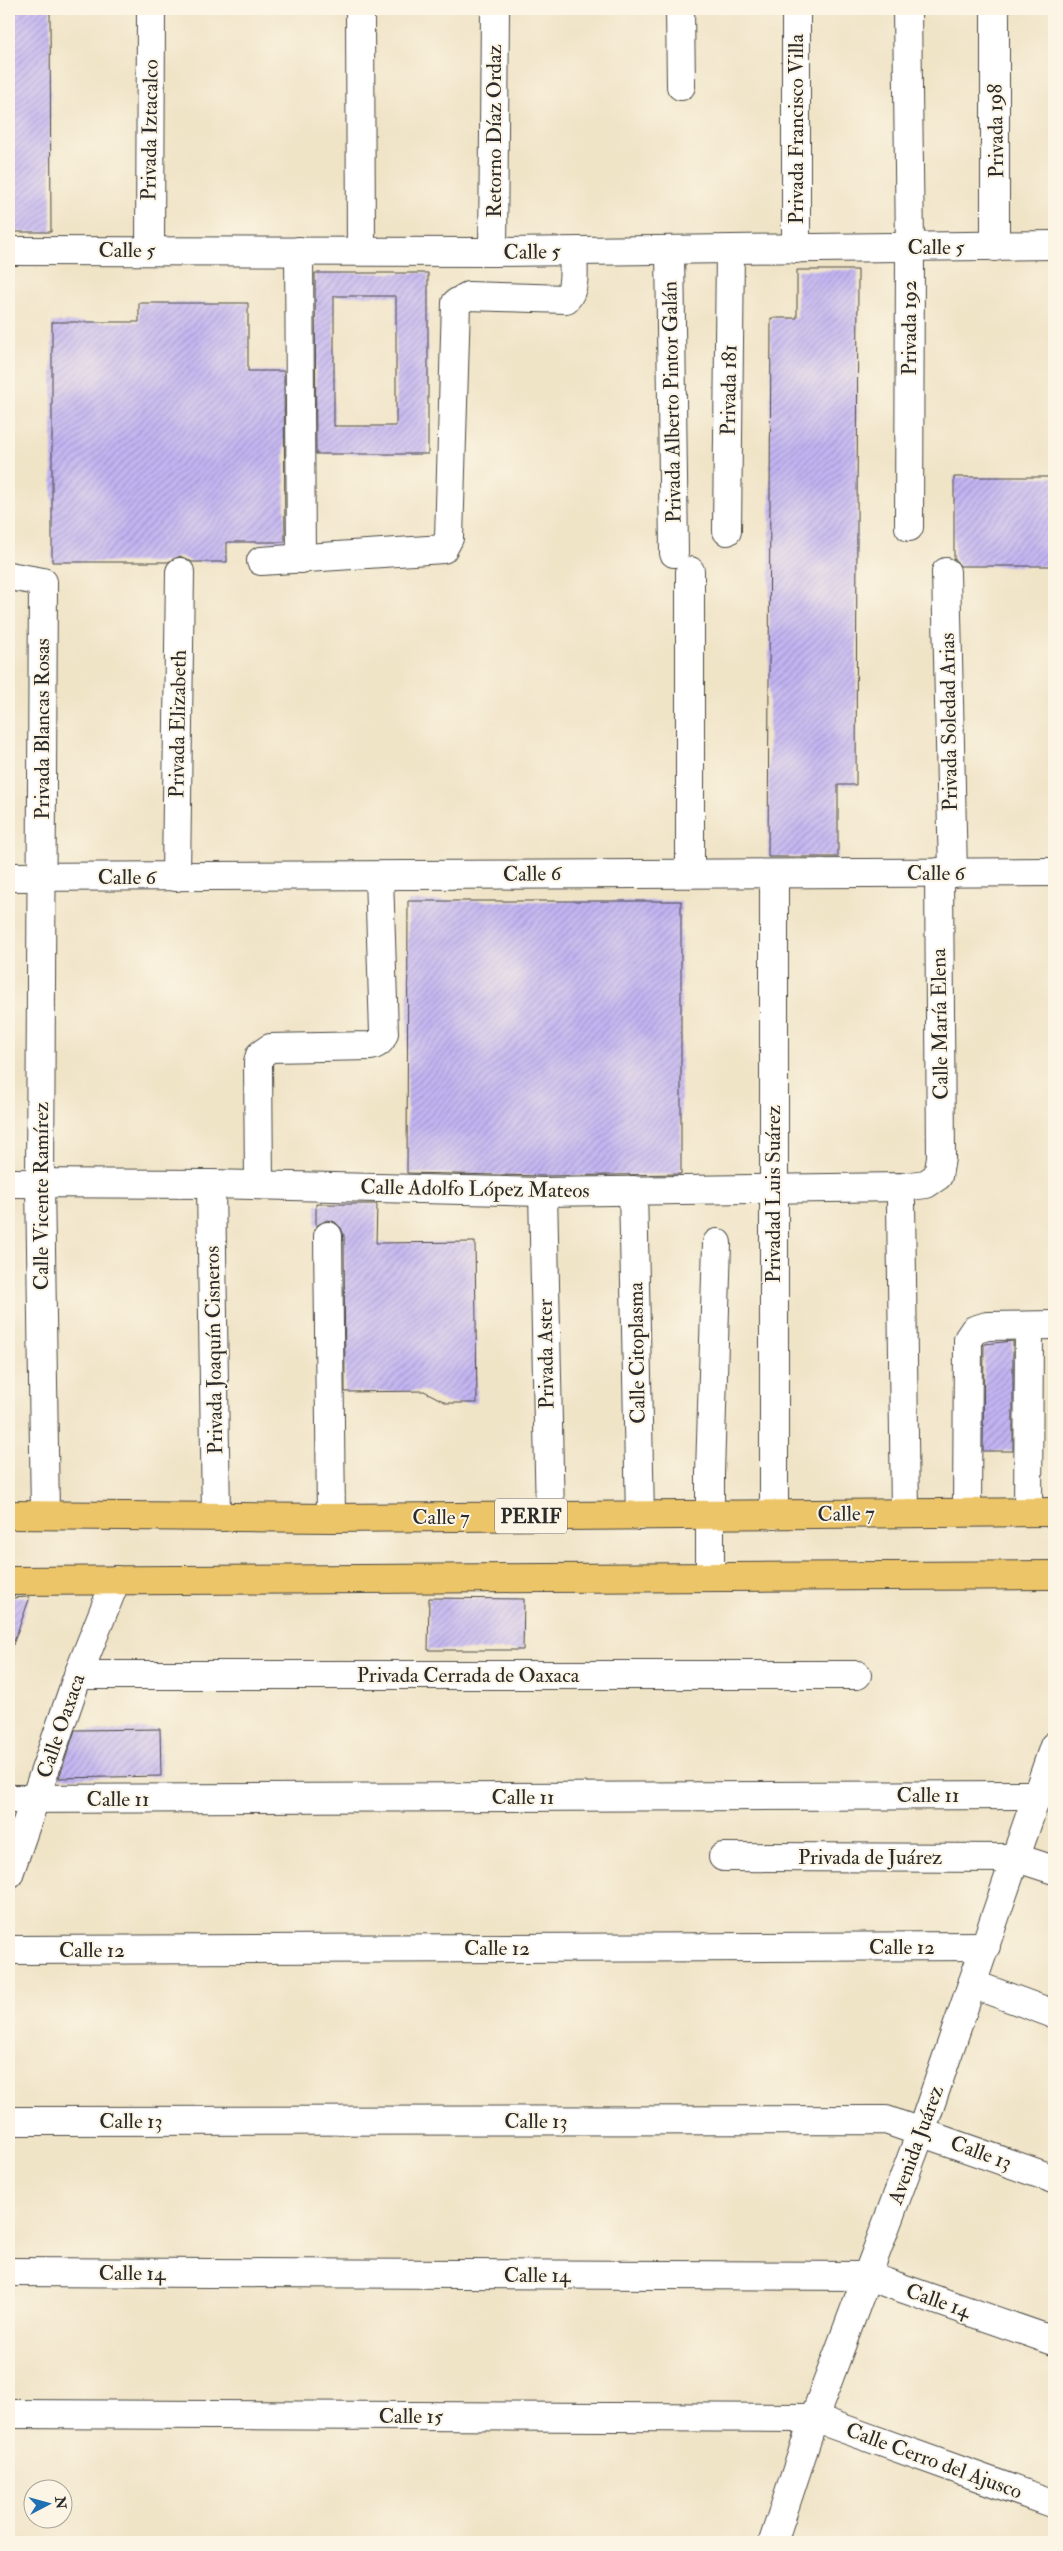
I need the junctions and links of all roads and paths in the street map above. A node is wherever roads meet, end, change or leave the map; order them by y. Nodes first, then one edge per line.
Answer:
1 (151, 9) edge
2 (360, 9) edge
3 (495, 9) edge
4 (680, 9) edge
5 (796, 9) edge
6 (906, 9) edge
7 (995, 15) dead end
8 (681, 86) dead end
9 (1054, 246) edge
10 (910, 247) junction
11 (995, 247) junction
12 (730, 249) junction
13 (796, 249) junction
14 (150, 250) junction
15 (670, 250) junction
16 (9, 251) edge
17 (299, 251) junction
18 (361, 251) junction
19 (493, 252) junction
20 (573, 252) junction
21 (909, 526) dead end
22 (727, 531) dead end
23 (301, 559) junction
24 (261, 561) dead end
25 (180, 572) dead end
26 (946, 572) dead end
27 (9, 576) edge
28 (690, 872) junction
29 (1054, 872) edge
30 (946, 873) junction
31 (774, 874) junction
32 (176, 876) junction
33 (379, 876) junction
34 (9, 877) edge
35 (41, 877) junction
36 (938, 1176) joint
37 (9, 1182) edge
38 (40, 1183) junction
39 (211, 1184) junction
40 (258, 1185) junction
41 (772, 1189) junction
42 (633, 1190) junction
43 (543, 1192) junction
44 (901, 1202) dead end
45 (328, 1236) dead end
46 (717, 1243) dead end
47 (1041, 1326) edge
48 (967, 1512) junction
49 (1041, 1512) edge
50 (905, 1513) junction
51 (9, 1514) edge
52 (45, 1514) junction
53 (712, 1515) junction
54 (774, 1515) junction
55 (216, 1516) junction
56 (550, 1516) junction
57 (640, 1516) junction
58 (331, 1518) junction
59 (1054, 1574) edge
60 (710, 1576) junction
61 (116, 1580) junction
62 (9, 1581) edge
63 (78, 1675) junction
64 (857, 1675) dead end
65 (1054, 1746) edge
66 (1038, 1795) junction
67 (9, 1799) edge
68 (36, 1799) junction
69 (723, 1857) dead end
70 (1017, 1858) junction
71 (1054, 1870) edge
72 (9, 1874) edge
73 (986, 1946) junction
74 (9, 1950) edge
75 (972, 1984) junction
76 (1054, 2014) edge
77 (9, 2121) edge
78 (921, 2132) junction
79 (1054, 2179) edge
80 (9, 2272) edge
81 (867, 2276) junction
82 (1054, 2342) edge
83 (9, 2414) edge
84 (814, 2418) junction
85 (1054, 2504) edge
86 (773, 2542) edge

1 - 14 street, Privada Iztacalco
2 - 18 street
3 - 19 street, Retorno Díaz Ordaz
4 - 8 street
5 - 13 street, Privada Francisco Villa
6 - 10 street, Privada 192
7 - 11 street, Privada 198
9 - 11 street, Calle 5
10 - 11 street, Calle 5
10 - 13 street, Calle 5
10 - 21 street, Privada 192
12 - 13 street, Calle 5
12 - 15 street, Calle 5
12 - 22 street, Privada 181
14 - 16 street, Calle 5
14 - 17 street, Calle 5
15 - 20 street, Calle 5
15 - 28 street, Privada Alberto Pintor Galán
17 - 18 street, Calle 5
17 - 23 street
18 - 19 street, Calle 5
19 - 20 street, Calle 5
20 - 23 street
23 - 24 street
25 - 32 street, Privada Elizabeth
26 - 30 street, Privada Soledad Arias
27 - 35 street, Privada Blancas Rosas
28 - 31 street, Calle 6
28 - 33 street, Calle 6
29 - 30 street, Calle 6
30 - 31 street, Calle 6
30 - 36 street, Calle María Elena
31 - 41 street, Privadad Luis Suárez
32 - 33 street, Calle 6
32 - 35 street, Calle 6
33 - 40 street
34 - 35 street, Calle 6
35 - 38 street, Calle Vicente Ramírez
36 - 41 street, Calle Adolfo López Mateos
37 - 38 street, Calle Adolfo López Mateos
38 - 39 street, Calle Adolfo López Mateos
38 - 52 street, Calle Vicente Ramírez
39 - 40 street, Calle Adolfo López Mateos
39 - 55 street, Privada Joaquín Cisneros
40 - 43 street, Calle Adolfo López Mateos
41 - 42 street, Calle Adolfo López Mateos
41 - 54 street, Privadad Luis Suárez
42 - 43 street, Calle Adolfo López Mateos
42 - 57 street, Calle Citoplasma
43 - 56 street, Privada Aster
44 - 50 street
45 - 58 street
46 - 53 street
47 - 48 street
47 - 49 street
48 - 49 main road, Calle 7 / PERIF
48 - 50 main road, Calle 7 / PERIF
50 - 54 main road, Calle 7 / PERIF
51 - 52 main road, Calle 7 / PERIF
52 - 55 main road, Calle 7 / PERIF
53 - 54 main road, Calle 7 / PERIF
53 - 57 main road, Calle 7 / PERIF
53 - 60 street
55 - 58 main road, Calle 7 / PERIF
56 - 57 main road, Calle 7 / PERIF
56 - 58 main road, Calle 7 / PERIF
59 - 60 main road
60 - 61 main road
61 - 62 main road
61 - 63 street, Calle Oaxaca
63 - 64 street, Privada Cerrada de Oaxaca
63 - 68 street, Calle Oaxaca
65 - 66 street, Avenida Juárez
66 - 68 street, Calle 11
66 - 70 street, Avenida Juárez
67 - 68 street, Calle 11
68 - 72 street, Calle Oaxaca
69 - 70 street, Privada de Juárez
70 - 71 street
70 - 73 street, Avenida Juárez
73 - 74 street, Calle 12
73 - 75 street, Avenida Juárez
75 - 76 street
75 - 78 street, Avenida Juárez
77 - 78 street, Calle 13
78 - 79 street, Calle 13
78 - 81 street, Avenida Juárez
80 - 81 street, Calle 14
81 - 82 street, Calle 14
81 - 84 street, Avenida Juárez
83 - 84 street, Calle 15
84 - 85 street, Calle Cerro del Ajusco
84 - 86 street, Avenida Juárez

